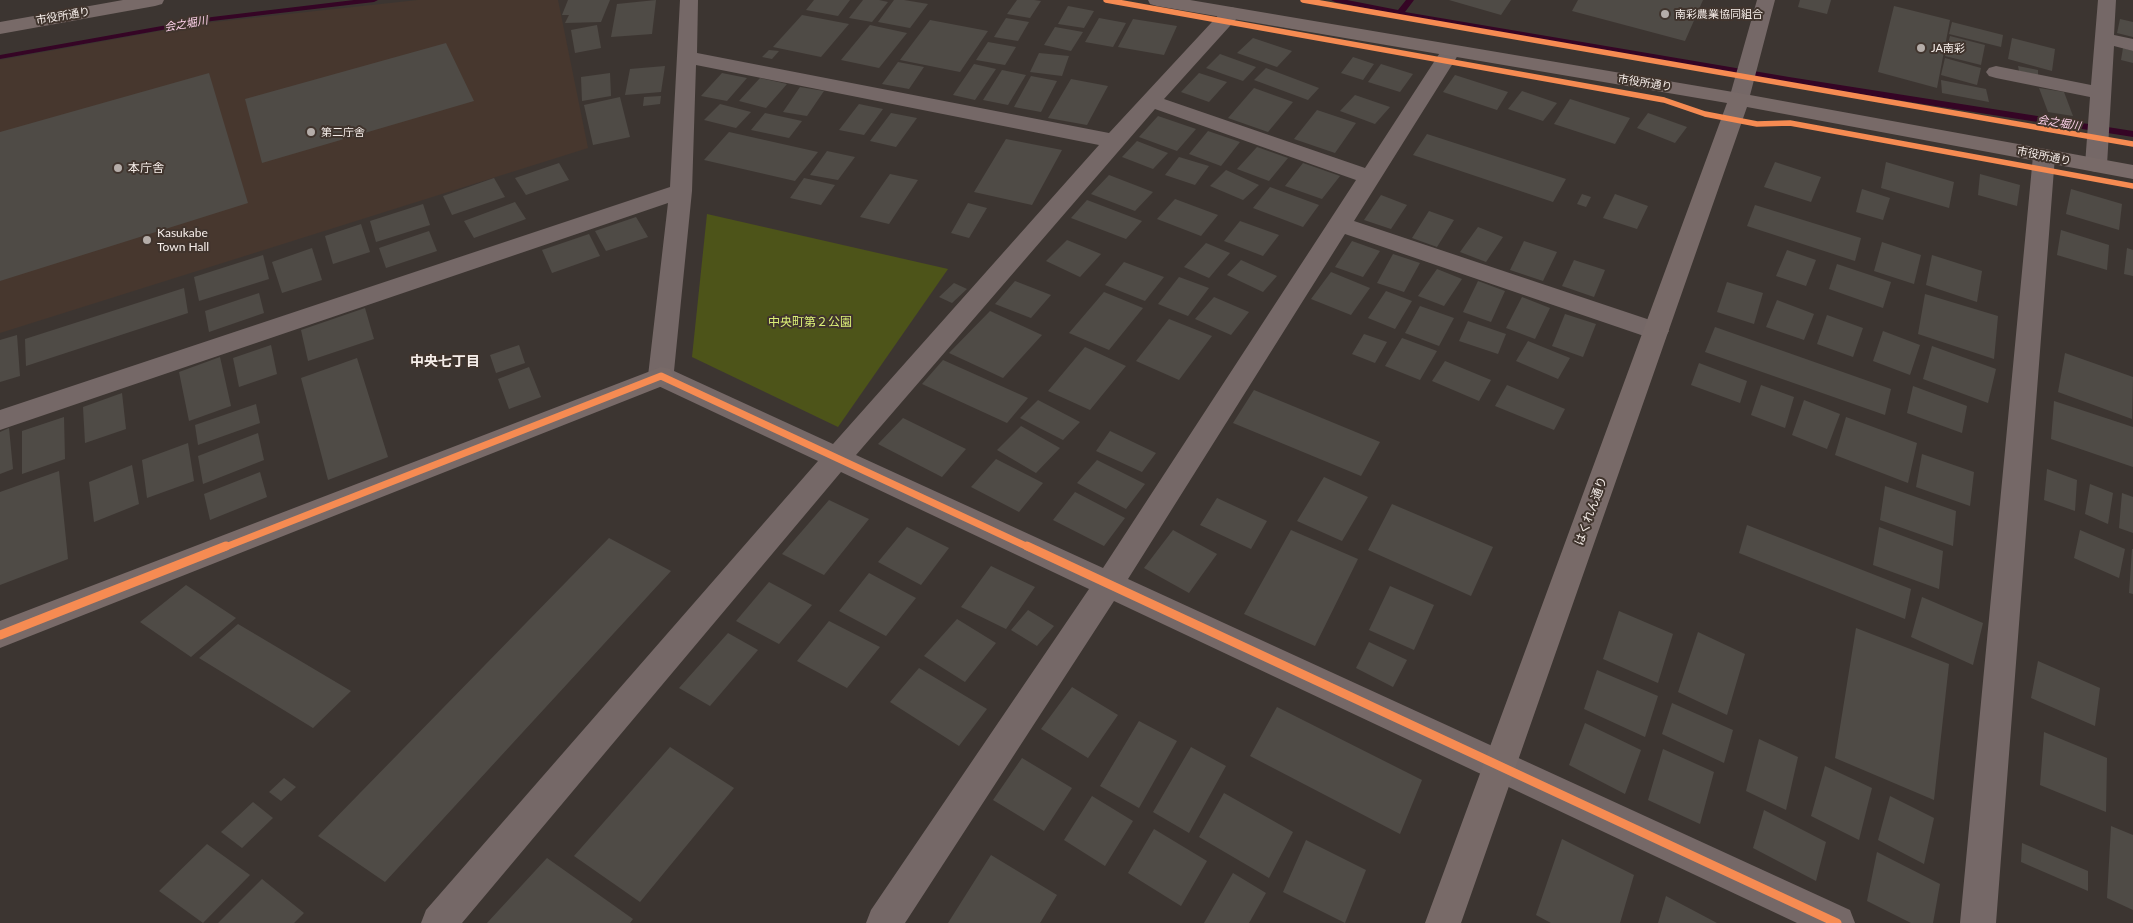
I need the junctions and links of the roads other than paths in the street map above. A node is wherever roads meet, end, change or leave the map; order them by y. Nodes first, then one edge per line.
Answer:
1 (155, 0) edge
2 (689, 0) edge
3 (1157, 0) edge
4 (1766, 0) edge
5 (2106, 0) edge
6 (1231, 13) junction
7 (0, 28) edge
8 (2104, 38) junction
9 (2133, 45) edge
10 (1450, 52) junction
11 (685, 57) junction
12 (1996, 72) dead end
13 (1743, 81) junction
14 (2101, 93) junction
15 (1151, 101) junction
16 (1114, 142) junction
17 (2044, 156) junction
18 (2097, 159) junction
19 (2133, 172) edge
20 (1370, 177) junction
21 (680, 190) junction
22 (1339, 224) junction
23 (1656, 330) junction
24 (661, 376) junction
25 (0, 420) edge
26 (837, 458) junction
27 (1108, 585) junction
28 (0, 635) edge
29 (1500, 766) junction
30 (438, 923) edge
31 (884, 923) edge
32 (1443, 923) edge
33 (1838, 923) edge
34 (1978, 923) edge

1 - 7 street, 市役所通り
2 - 11 street
3 - 6 street, 市役所通り
4 - 13 street
5 - 8 street
6 - 10 street, 市役所通り
6 - 15 street
8 - 9 street
8 - 14 street
10 - 13 street, 市役所通り
10 - 20 street
11 - 16 street
11 - 21 street
12 - 14 street
13 - 17 street, 市役所通り
13 - 23 street, はくれん通り
14 - 18 street
15 - 16 street
15 - 20 street
16 - 26 street
17 - 18 street, 市役所通り
17 - 34 street
18 - 19 street, 市役所通り
20 - 22 street
21 - 24 street
21 - 25 street
22 - 23 street
22 - 27 street
23 - 29 street, はくれん通り
24 - 26 street
24 - 28 street
26 - 27 street
26 - 30 street
27 - 29 street
27 - 31 street
29 - 32 street, はくれん通り
29 - 33 street

